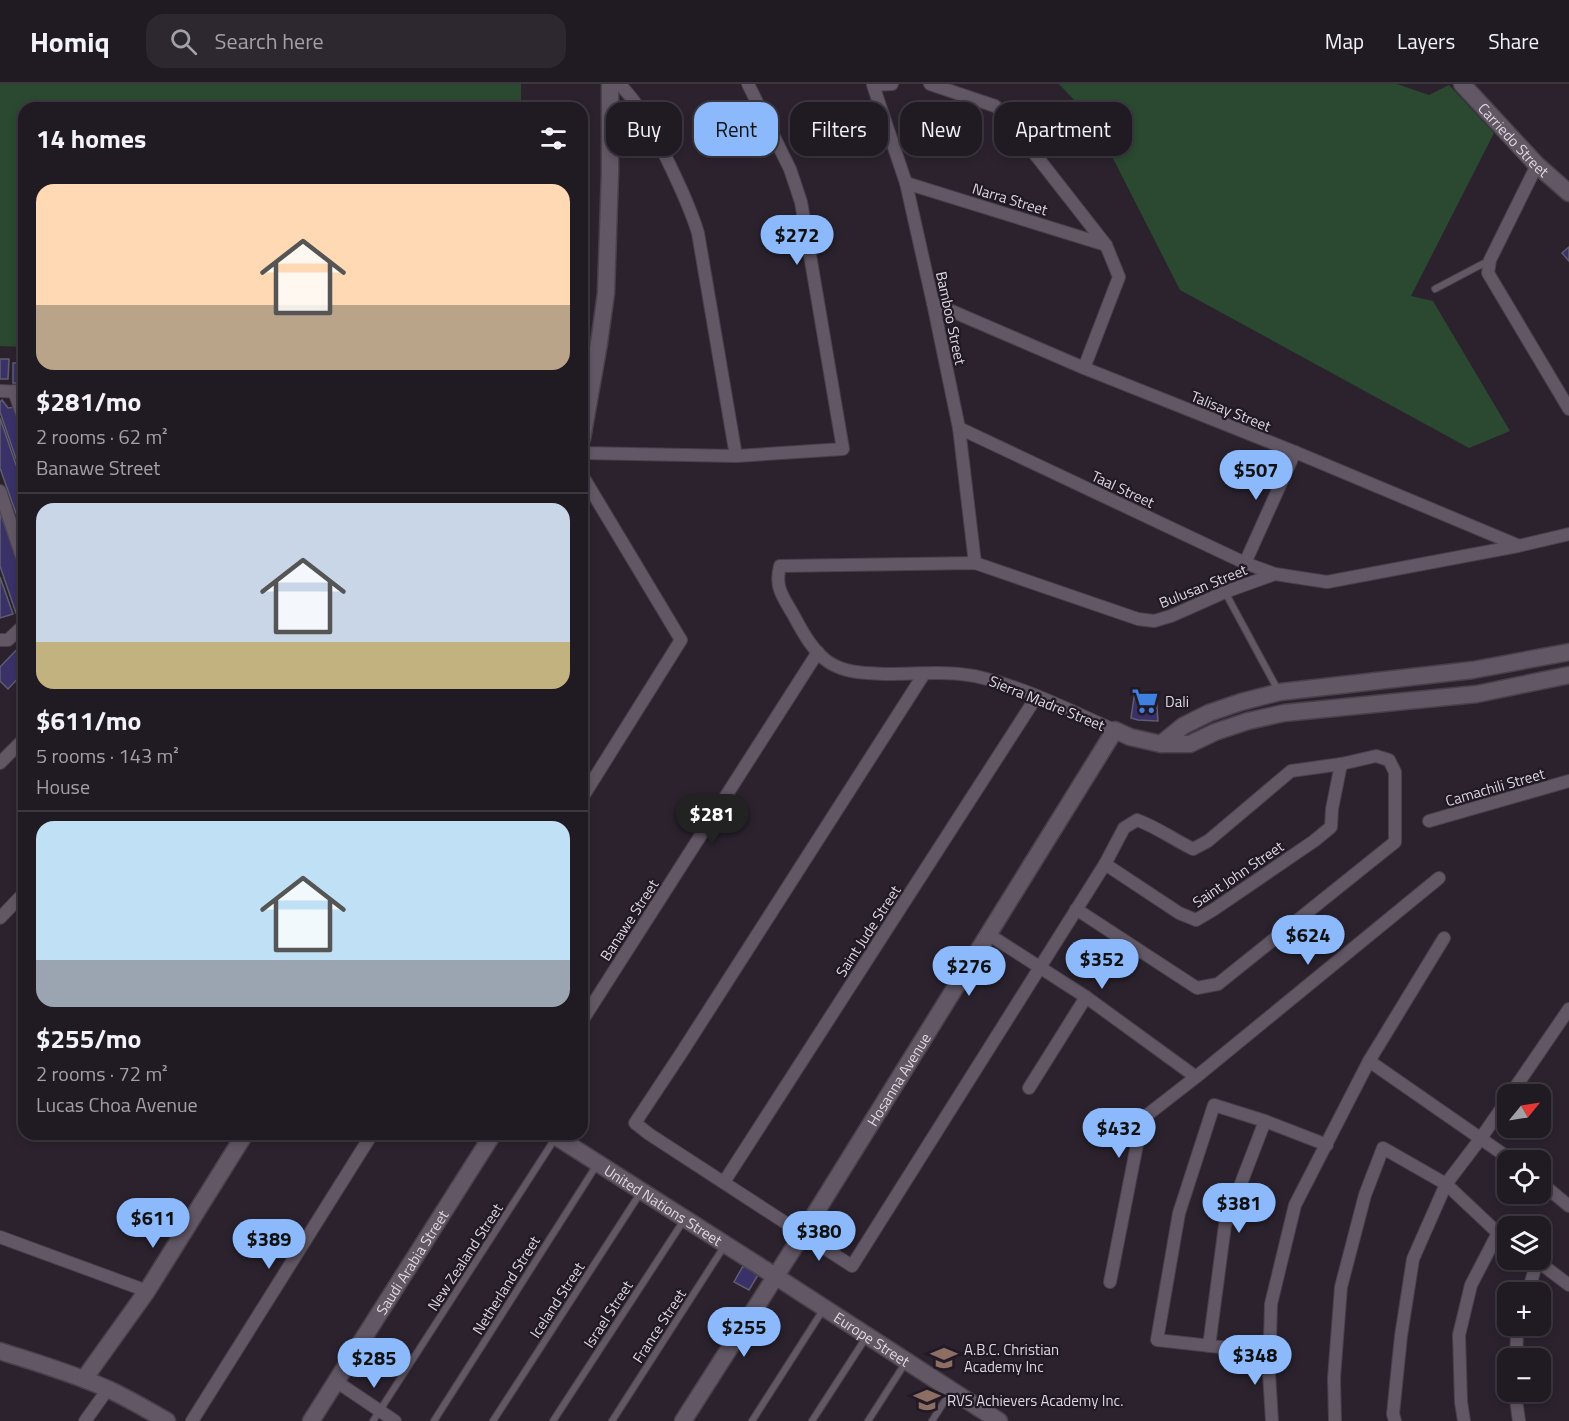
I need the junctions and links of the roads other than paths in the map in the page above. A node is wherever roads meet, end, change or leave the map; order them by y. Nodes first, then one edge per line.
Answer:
1 (610, 84) edge
2 (619, 84) edge
3 (748, 84) edge
4 (873, 84) edge
5 (892, 84) edge
6 (930, 84) edge
7 (1462, 84) edge
8 (1537, 165) junction
9 (906, 183) junction
10 (1569, 194) edge
11 (1106, 245) junction
12 (1490, 260) junction
13 (1435, 289) dead end
14 (933, 303) junction
15 (1084, 368) junction
16 (0, 391) edge
17 (18, 391) edge
18 (588, 407) edge
19 (1569, 409) edge
20 (959, 428) junction
21 (1294, 452) junction
22 (588, 453) edge
23 (736, 456) junction
24 (588, 485) edge
25 (0, 491) edge
26 (1569, 534) edge
27 (18, 545) edge
28 (1518, 546) junction
29 (975, 563) junction
30 (1245, 563) junction
31 (780, 566) joint
32 (1275, 574) junction
33 (1225, 592) junction
34 (18, 631) edge
35 (0, 640) edge
36 (818, 652) junction
37 (1569, 652) edge
38 (924, 675) junction
39 (1569, 675) edge
40 (1390, 679) junction
41 (1280, 692) junction
42 (1037, 696) junction
43 (1392, 702) junction
44 (1115, 730) junction
45 (1161, 744) junction
46 (18, 745) edge
47 (0, 763) edge
48 (1341, 764) junction
49 (1569, 781) edge
50 (588, 788) edge
51 (1429, 821) dead end
52 (1105, 864) junction
53 (1439, 878) dead end
54 (18, 899) edge
55 (1076, 909) junction
56 (0, 918) edge
57 (988, 934) junction
58 (1444, 938) dead end
59 (1039, 968) junction
60 (1086, 997) junction
61 (1569, 1009) edge
62 (588, 1012) edge
63 (1369, 1061) junction
64 (1196, 1077) junction
65 (1518, 1084) edge
66 (1029, 1088) dead end
67 (1497, 1115) edge
68 (1265, 1121) junction
69 (1481, 1138) junction
70 (241, 1140) edge
71 (368, 1140) edge
72 (489, 1140) edge
73 (551, 1140) edge
74 (561, 1140) edge
75 (1327, 1145) junction
76 (1498, 1150) edge
77 (598, 1163) junction
78 (724, 1182) junction
79 (1446, 1184) junction
80 (642, 1191) junction
81 (1551, 1191) edge
82 (1569, 1206) edge
83 (684, 1219) junction
84 (1497, 1231) edge
85 (0, 1237) edge
86 (799, 1239) junction
87 (725, 1245) junction
88 (1497, 1246) edge
89 (1548, 1270) edge
90 (775, 1276) junction
91 (1110, 1282) dead end
92 (1569, 1285) edge
93 (147, 1291) junction
94 (825, 1308) junction
95 (867, 1335) junction
96 (1209, 1346) junction
97 (1270, 1350) junction
98 (0, 1351) edge
99 (906, 1361) junction
100 (84, 1379) junction
101 (337, 1383) junction
102 (108, 1389) junction
103 (952, 1390) junction
104 (1516, 1402) edge
105 (377, 1416) edge
106 (996, 1420) edge
107 (84, 1421) edge
108 (167, 1421) edge
109 (192, 1421) edge
110 (311, 1421) edge
111 (395, 1421) edge
112 (434, 1421) edge
113 (494, 1421) edge
114 (553, 1421) edge
115 (612, 1421) edge
116 (683, 1421) edge
117 (752, 1421) edge
118 (812, 1421) edge
119 (868, 1421) edge
120 (932, 1421) edge
121 (1272, 1421) edge
122 (1335, 1421) edge
123 (1395, 1421) edge
124 (1464, 1421) edge
125 (1519, 1421) edge

1 - 18 main road
2 - 23 street
3 - 23 street
4 - 5 street
4 - 9 street, Bamboo Street
6 - 11 street
7 - 8 main road, Carriedo Street
8 - 10 main road, Carriedo Street
8 - 12 street
9 - 11 street, Narra Street
9 - 14 street, Bamboo Street
11 - 15 street
12 - 13 lane
12 - 19 street
14 - 15 street, Talisay Street
14 - 20 street, Bamboo Street
15 - 21 street, Talisay Street
16 - 17 street
20 - 29 street, Bamboo Street
20 - 30 street, Taal Street
21 - 28 street, Talisay Street
21 - 30 street
22 - 23 street
24 - 50 street
25 - 27 street
26 - 28 street, Bulusan Street
28 - 32 street, Bulusan Street
29 - 31 street, Bulusan Street
29 - 33 street, Bulusan Street
30 - 32 street, Taal Street
31 - 36 street, Sierra Madre Street
32 - 33 street, Bulusan Street
33 - 41 lane
34 - 35 street
36 - 38 street, Sierra Madre Street
36 - 62 street, Banawe Street
37 - 40 main road
38 - 42 street, Sierra Madre Street
38 - 78 street
39 - 43 main road, Sierra Madre Street
40 - 41 main road
40 - 43 main road
41 - 45 main road
42 - 44 street, Sierra Madre Street
42 - 78 street, Saint Jude Street
43 - 45 main road, Sierra Madre Street
44 - 45 main road, Sierra Madre Street
44 - 57 main road, Hosanna Avenue
46 - 47 street
48 - 52 street
48 - 52 street, Saint John Street
48 - 55 street
49 - 51 street, Camachili Street
52 - 55 street
53 - 64 street
54 - 56 street
55 - 59 street
57 - 59 street
57 - 86 main road, Hosanna Avenue
58 - 63 street
59 - 60 street
59 - 86 street
60 - 64 street
60 - 66 street
61 - 65 street
63 - 69 street
63 - 75 street
64 - 91 street
67 - 69 street
68 - 75 street
68 - 96 street
68 - 96 street
69 - 76 street
69 - 79 street
70 - 93 main road
71 - 109 street
72 - 101 main road, Saudi Arabia Street
73 - 105 lane, New Zealand Street
74 - 77 main road, United Nations Street
75 - 97 street
77 - 80 main road, United Nations Street
77 - 112 lane, Netherland Street
78 - 86 street
79 - 84 street
79 - 122 street
79 - 123 street
80 - 83 main road, United Nations Street
80 - 113 lane, Iceland Street
81 - 82 street
83 - 87 main road, United Nations Street
83 - 114 lane, Israel Street
85 - 93 street
86 - 90 main road, Hosanna Avenue
87 - 90 main road, United Nations Street
87 - 115 lane, France Street
88 - 124 street
89 - 92 street
90 - 94 main road, Europe Street
90 - 116 main road, Hosanna Avenue
93 - 100 main road
94 - 95 main road, Europe Street
94 - 117 lane
95 - 99 main road, Europe Street
95 - 118 lane
96 - 97 street
97 - 121 street
98 - 100 main road
99 - 103 main road, Europe Street
99 - 119 lane
100 - 102 main road
101 - 105 street
101 - 110 main road, Saudi Arabia Street
102 - 107 street
102 - 108 main road
103 - 106 main road, Europe Street
103 - 120 lane
104 - 125 street
105 - 111 street

